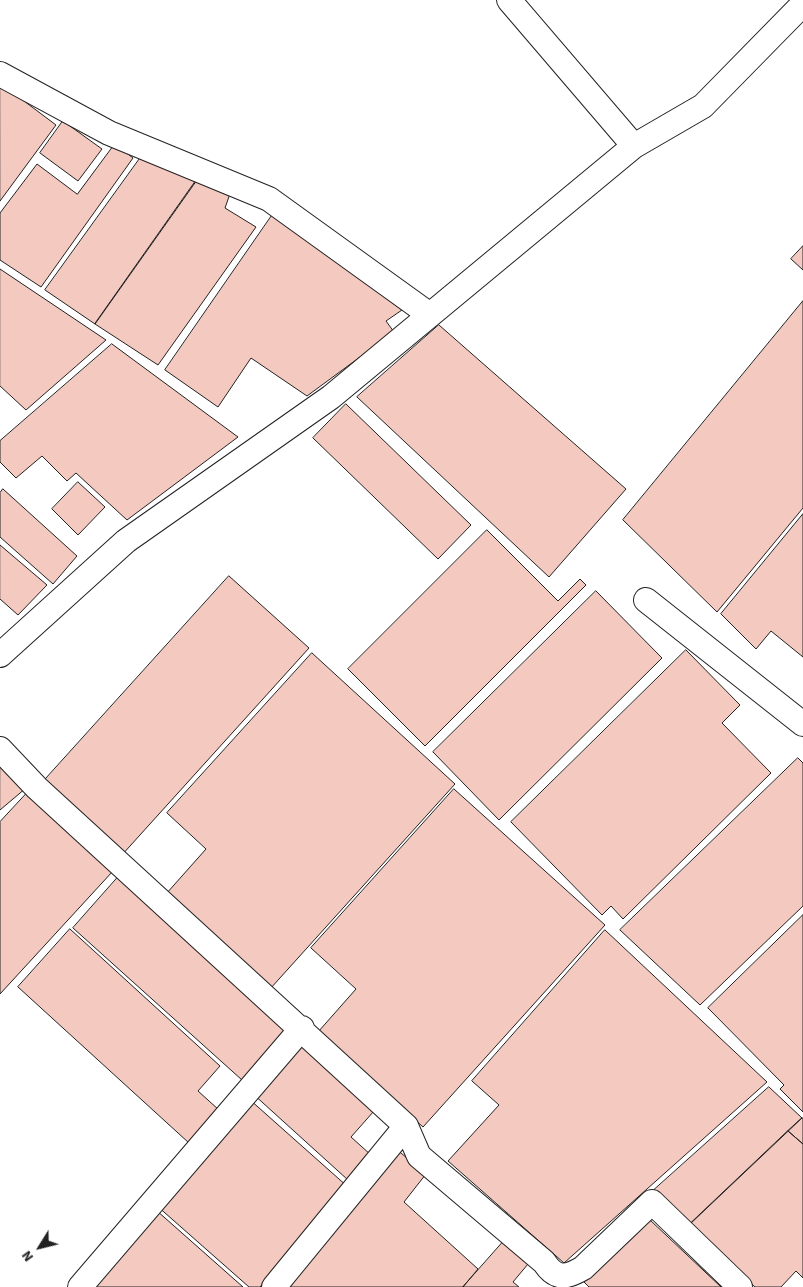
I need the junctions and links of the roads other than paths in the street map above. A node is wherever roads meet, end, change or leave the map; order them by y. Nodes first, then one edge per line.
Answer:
1 (509, 0) edge
2 (803, 4) edge
3 (0, 74) edge
4 (634, 146) junction
5 (430, 315) junction
6 (646, 600) dead end
7 (0, 655) edge
8 (802, 721) edge
9 (0, 749) edge
10 (302, 1028) junction
11 (406, 1126) junction
12 (80, 1287) edge
13 (274, 1287) edge
14 (740, 1287) edge

1 - 4 street
2 - 4 street
3 - 5 street
4 - 5 street
5 - 7 street
6 - 8 street
9 - 10 street
10 - 11 street
10 - 12 street
11 - 13 street
11 - 14 street

